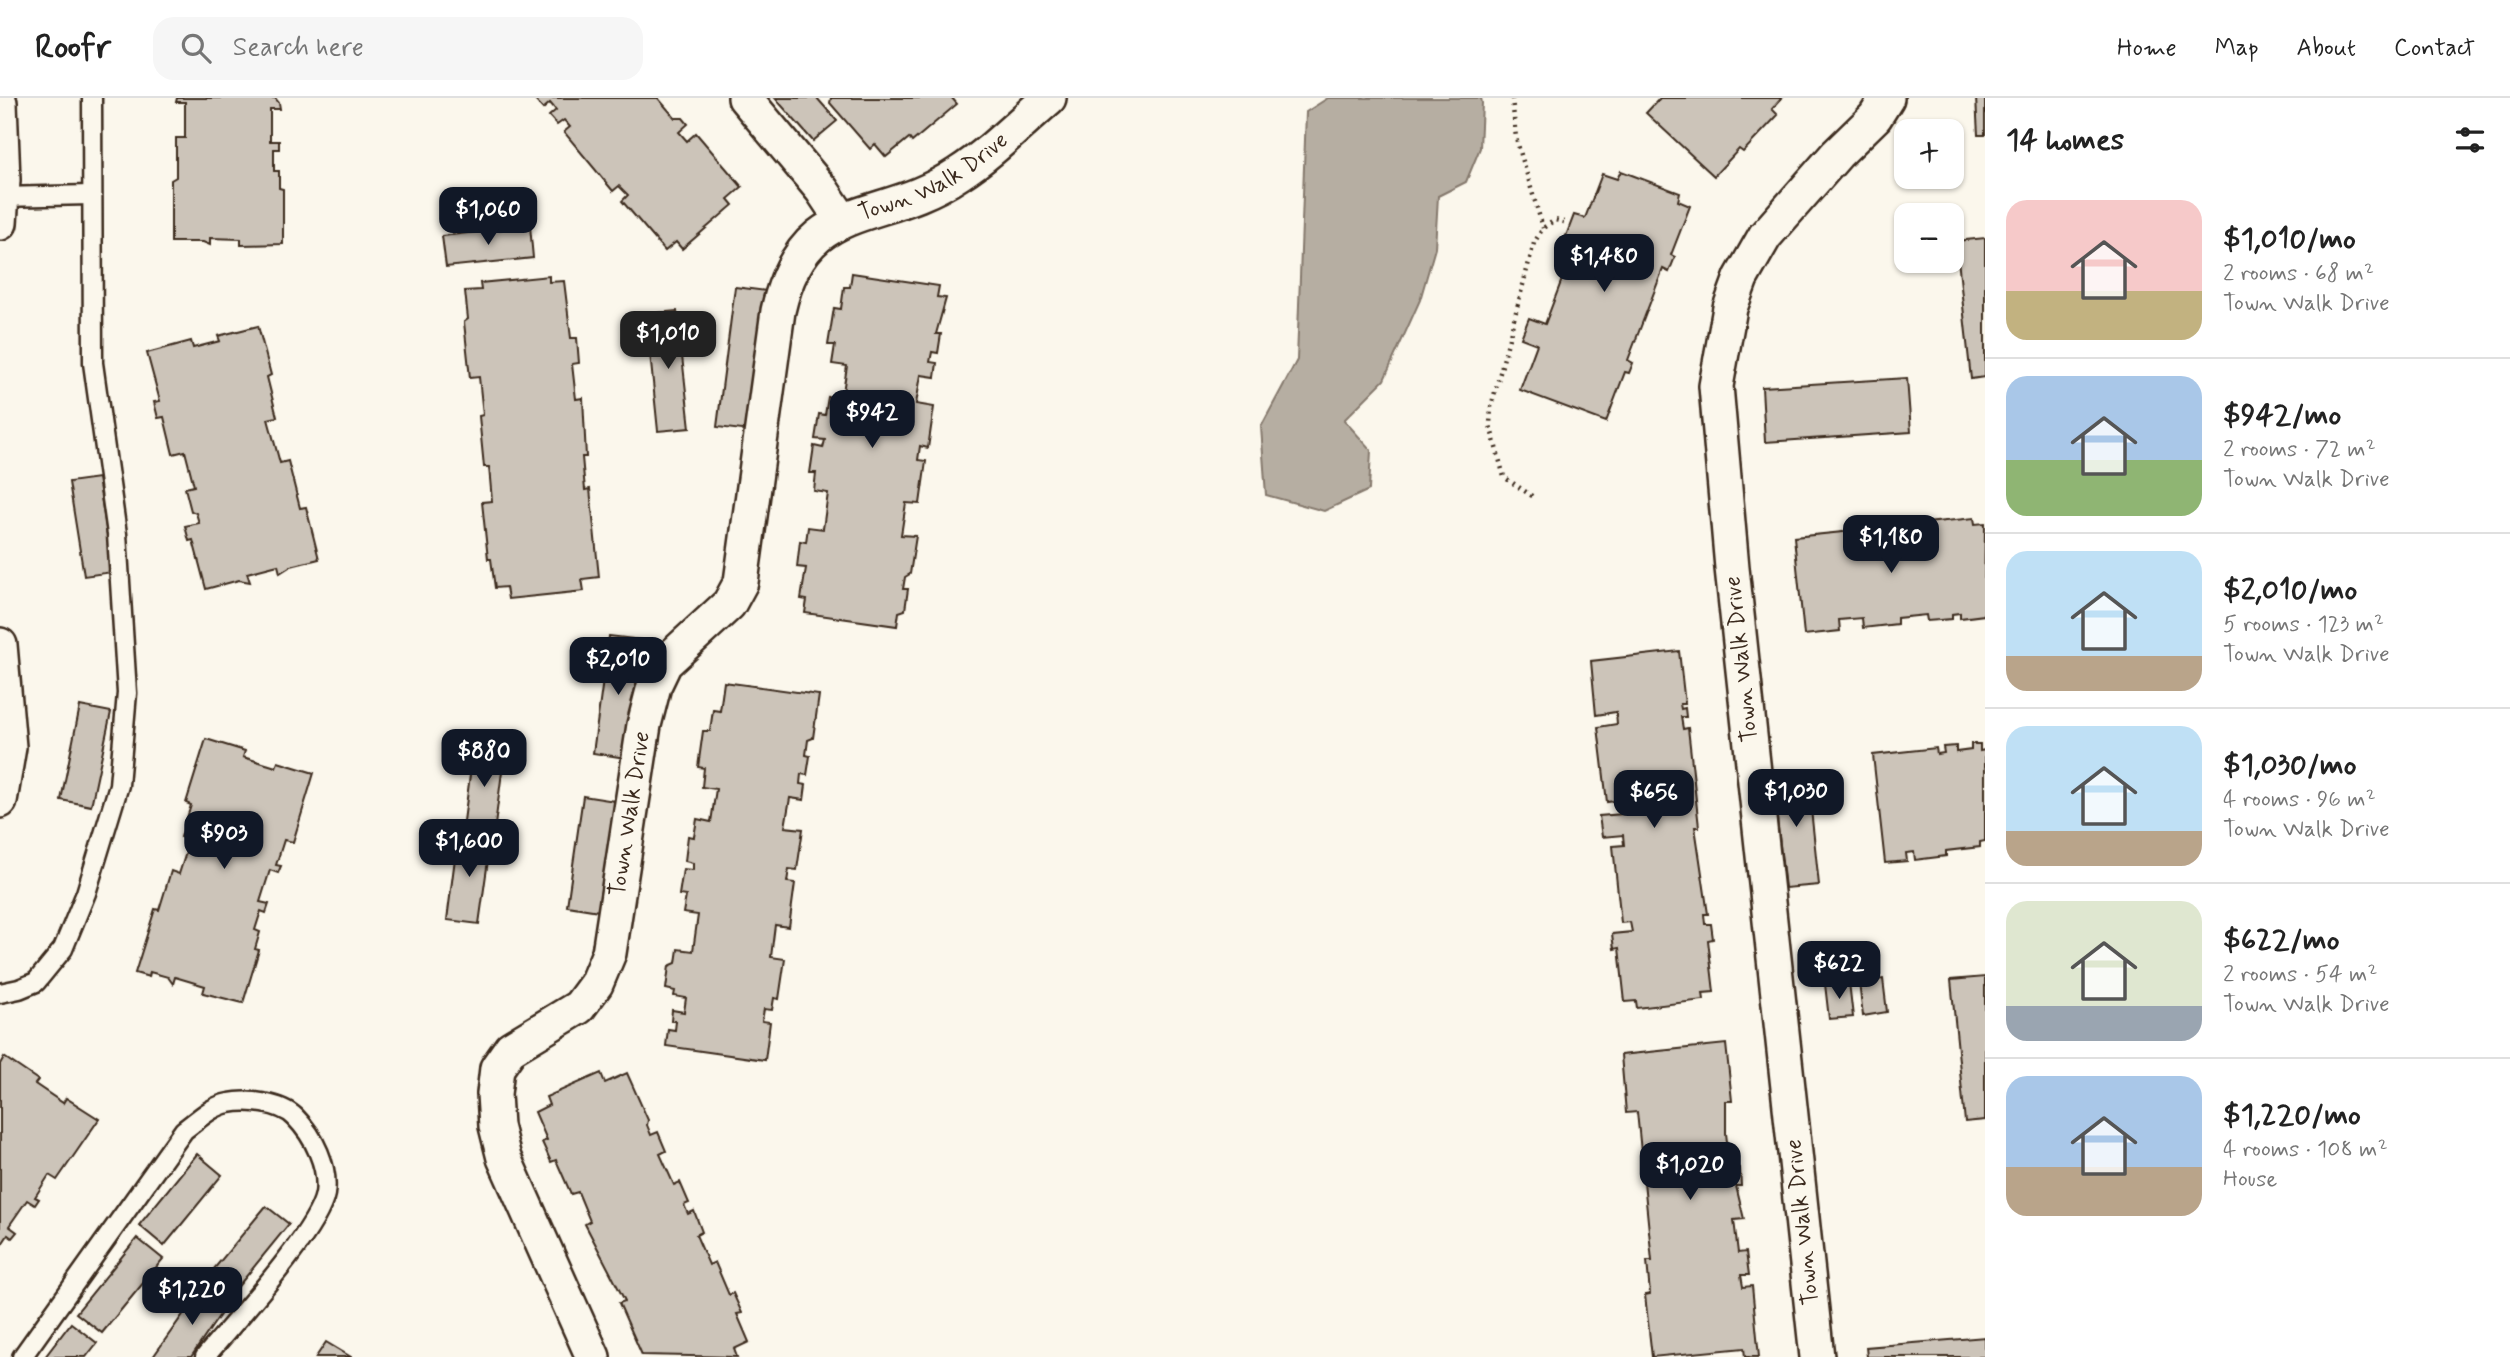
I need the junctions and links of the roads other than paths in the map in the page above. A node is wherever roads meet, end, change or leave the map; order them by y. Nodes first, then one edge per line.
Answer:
1 (92, 98) edge
2 (746, 98) edge
3 (1049, 98) edge
4 (1887, 98) edge
5 (0, 103) edge
6 (91, 195) junction
7 (1, 206) edge
8 (842, 220) junction
9 (0, 645) edge
10 (0, 801) edge
11 (0, 993) edge
12 (22, 1357) edge
13 (205, 1357) edge
14 (593, 1357) edge
15 (1817, 1357) edge

1 - 6 lane
2 - 8 street, Town Walk Drive
3 - 8 street, Town Walk Drive
4 - 15 street, Town Walk Drive
5 - 7 street
6 - 7 lane
6 - 11 lane
8 - 14 street, Town Walk Drive
9 - 10 street
12 - 13 lane

